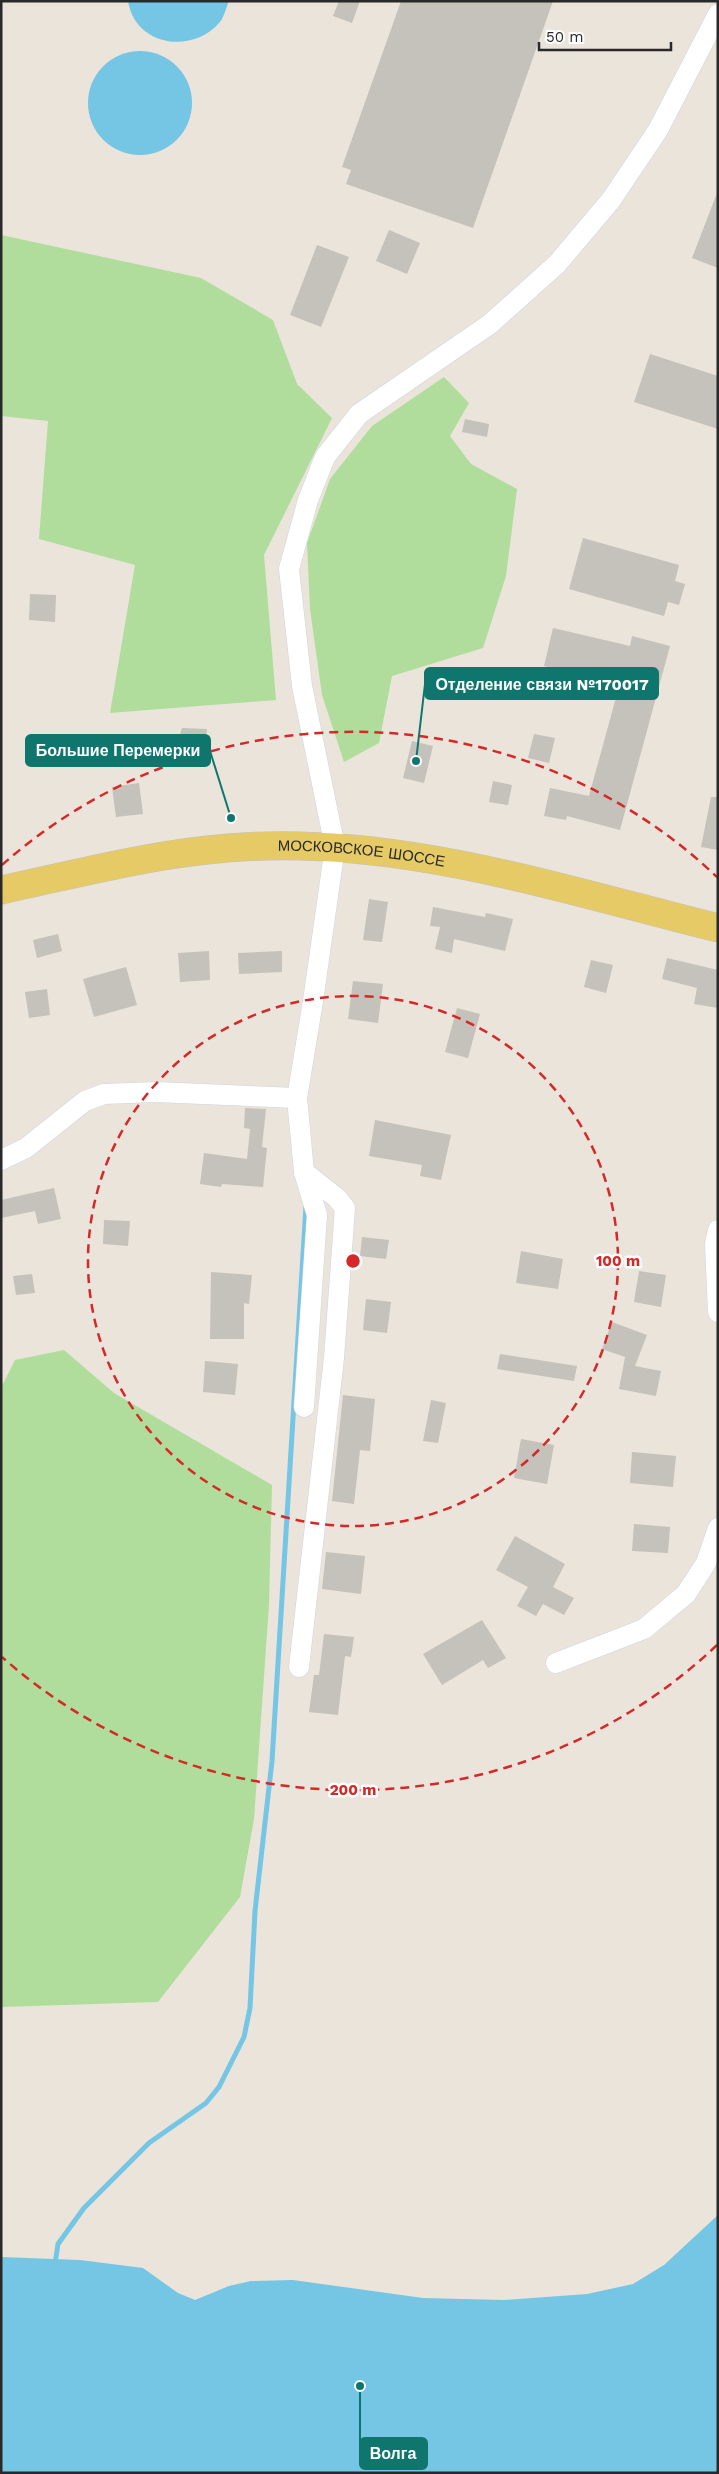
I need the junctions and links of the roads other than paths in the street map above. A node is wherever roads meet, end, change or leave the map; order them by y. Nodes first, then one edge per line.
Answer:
1 (718, 14) edge
2 (335, 847) junction
3 (1, 890) edge
4 (718, 928) edge
5 (296, 1098) junction
6 (1, 1160) edge
7 (304, 1172) junction
8 (718, 1230) edge
9 (718, 1312) edge
10 (304, 1407) dead end
11 (718, 1528) edge
12 (556, 1663) dead end
13 (299, 1667) dead end

1 - 2 street
2 - 3 main road, МОСКОВСКОЕ ШОССЕ
2 - 4 main road, МОСКОВСКОЕ ШОССЕ
2 - 5 street
5 - 6 street
5 - 7 street
7 - 10 street
7 - 13 street
8 - 9 street
11 - 12 street

